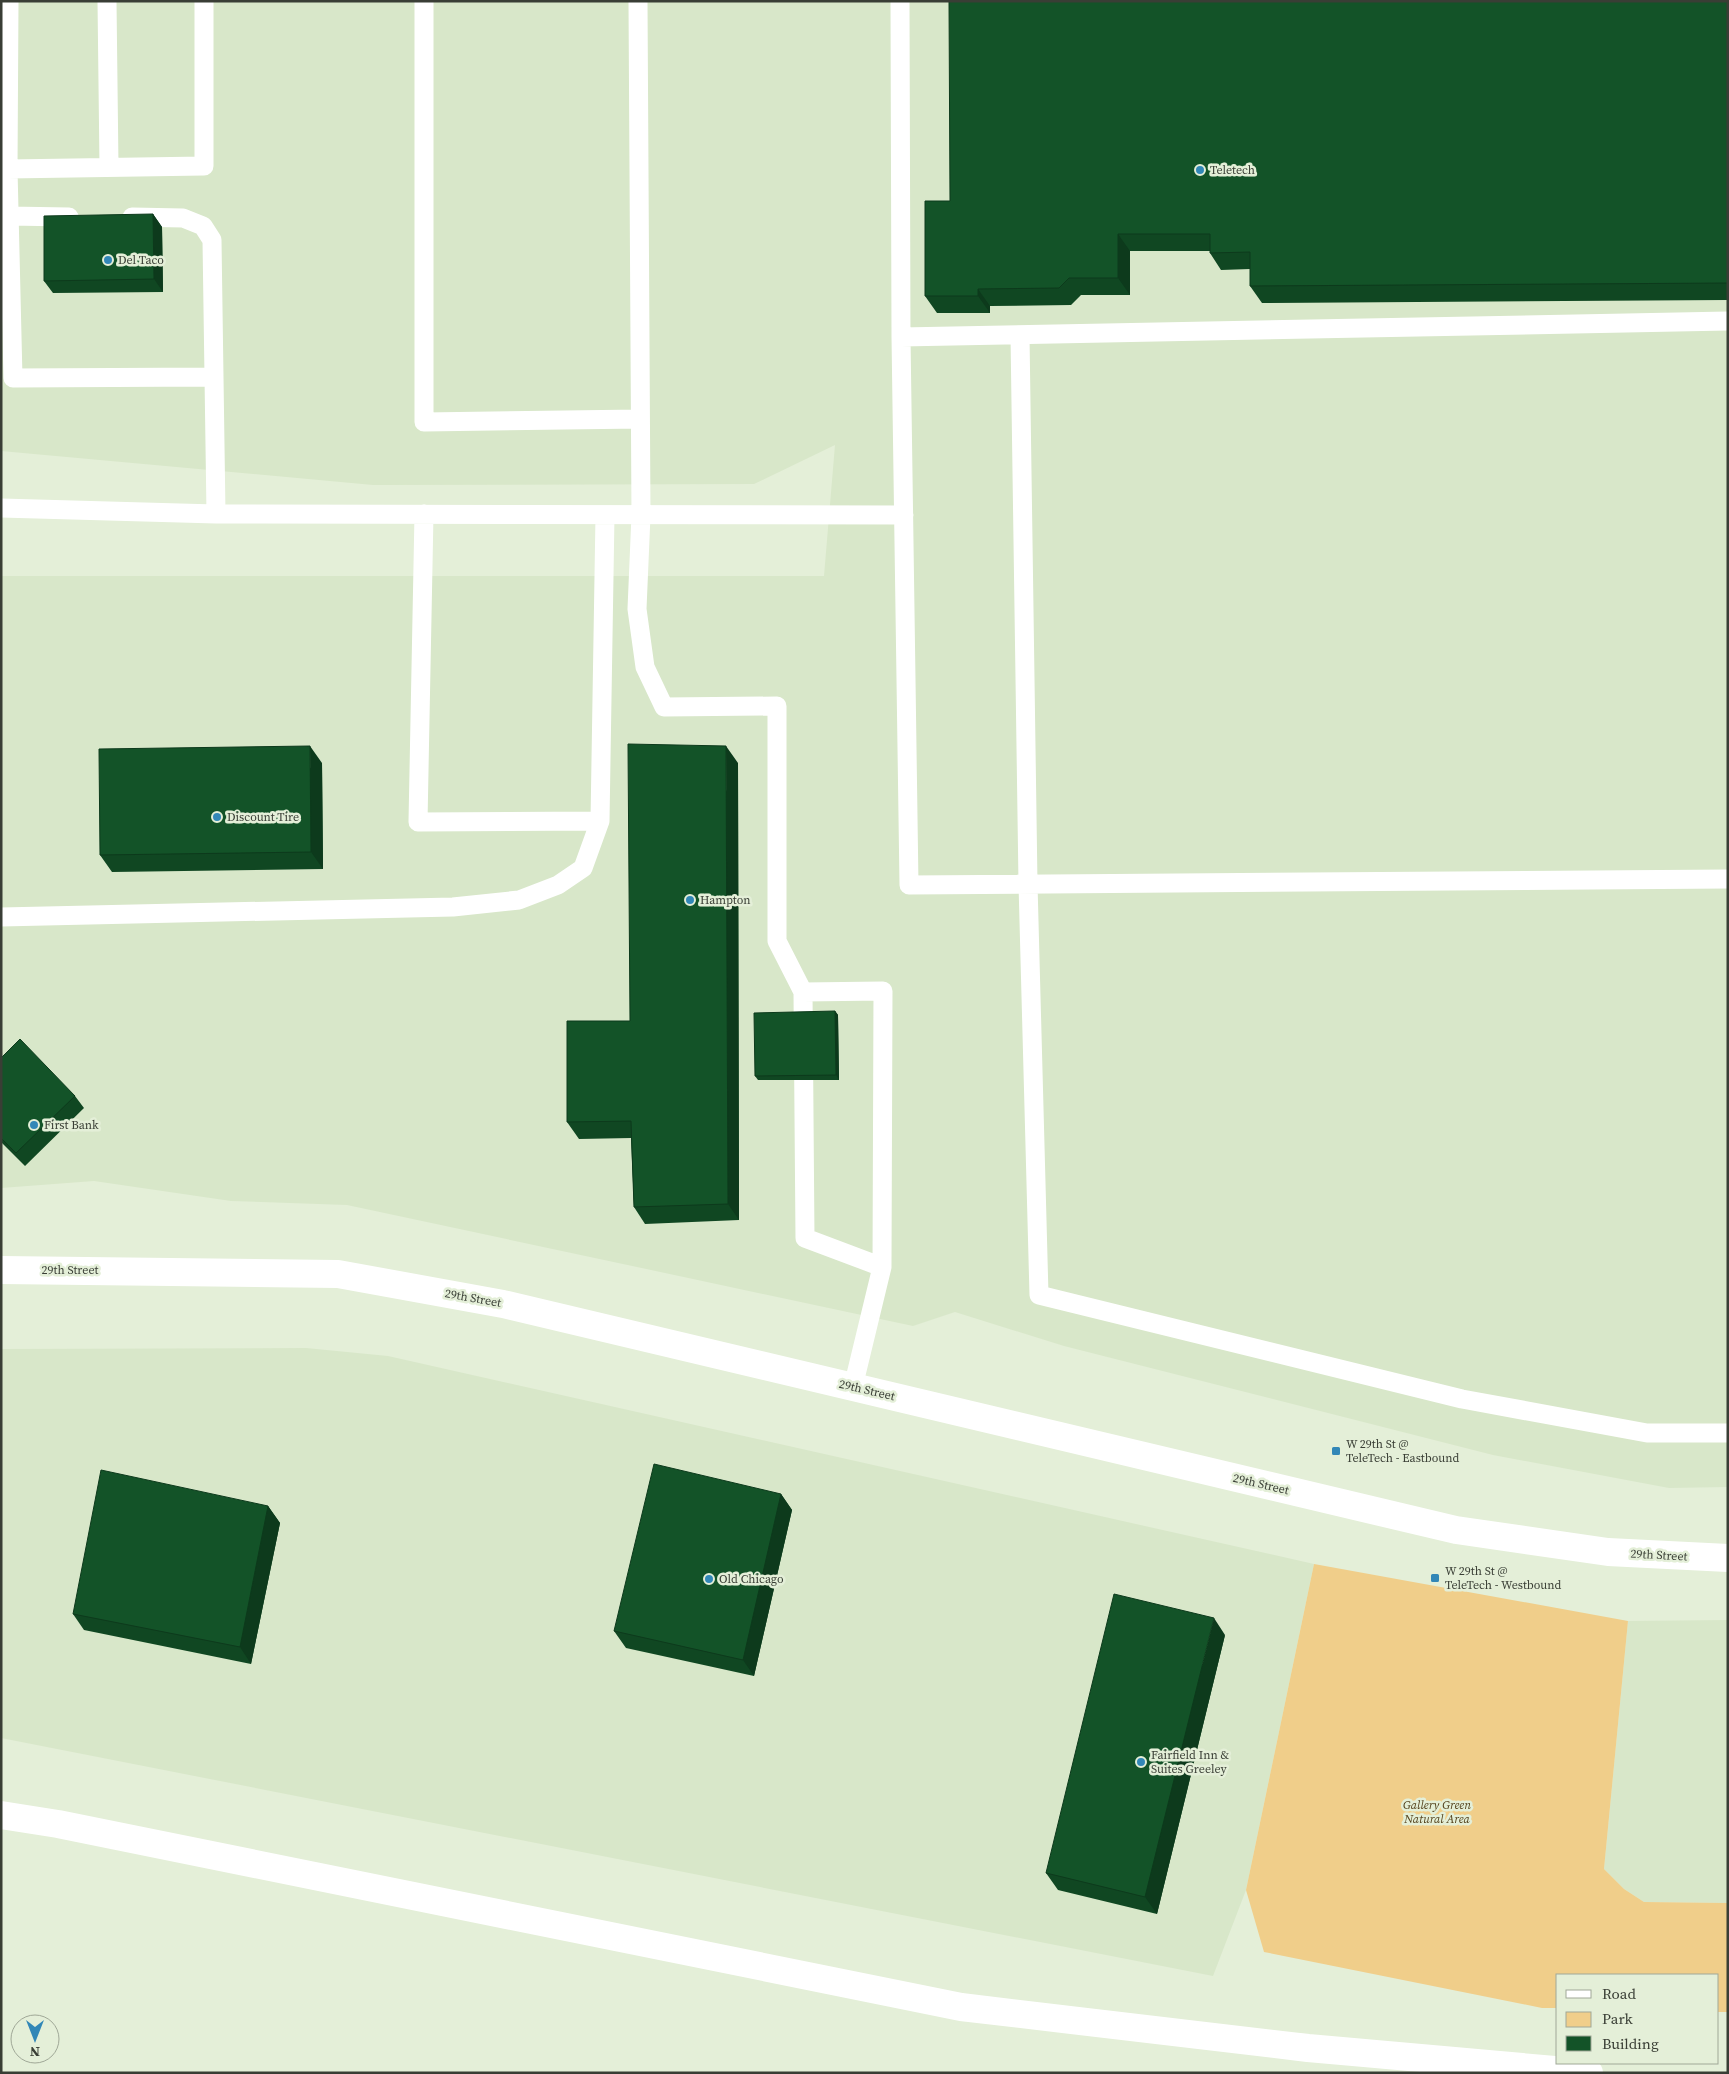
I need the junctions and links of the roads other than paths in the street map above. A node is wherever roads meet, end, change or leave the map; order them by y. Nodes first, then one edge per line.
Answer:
1 (9, 1) edge
2 (107, 1) edge
3 (204, 1) edge
4 (424, 1) edge
5 (638, 1) edge
6 (900, 1) edge
7 (109, 167) junction
8 (8, 169) junction
9 (9, 216) junction
10 (86, 217) edge
11 (115, 217) edge
12 (1728, 321) edge
13 (1020, 335) junction
14 (901, 338) junction
15 (214, 377) junction
16 (640, 419) junction
17 (1, 508) edge
18 (216, 514) junction
19 (424, 514) junction
20 (605, 515) junction
21 (641, 515) junction
22 (904, 515) junction
23 (600, 822) junction
24 (1728, 879) edge
25 (1028, 884) junction
26 (1, 917) edge
27 (804, 992) junction
28 (882, 1267) junction
29 (1, 1270) edge
30 (853, 1387) junction
31 (1728, 1433) edge
32 (1728, 1558) edge
33 (1, 1815) edge
34 (1589, 2073) edge

1 - 8 lane
2 - 7 lane
3 - 7 lane
4 - 16 lane
5 - 16 lane
6 - 14 lane
7 - 8 lane
8 - 9 lane
9 - 10 lane
9 - 15 lane
11 - 15 lane
12 - 13 lane
13 - 14 lane
13 - 25 lane
14 - 22 lane
15 - 18 lane
16 - 21 lane
17 - 18 lane
18 - 19 lane
19 - 20 lane
19 - 23 lane
20 - 21 lane
20 - 23 lane
21 - 22 lane
21 - 27 lane
22 - 25 lane
23 - 26 lane
24 - 25 lane
25 - 31 lane
27 - 28 lane
27 - 28 lane
28 - 30 lane
29 - 30 main road, 29th Street
30 - 32 main road, 29th Street
33 - 34 main road

